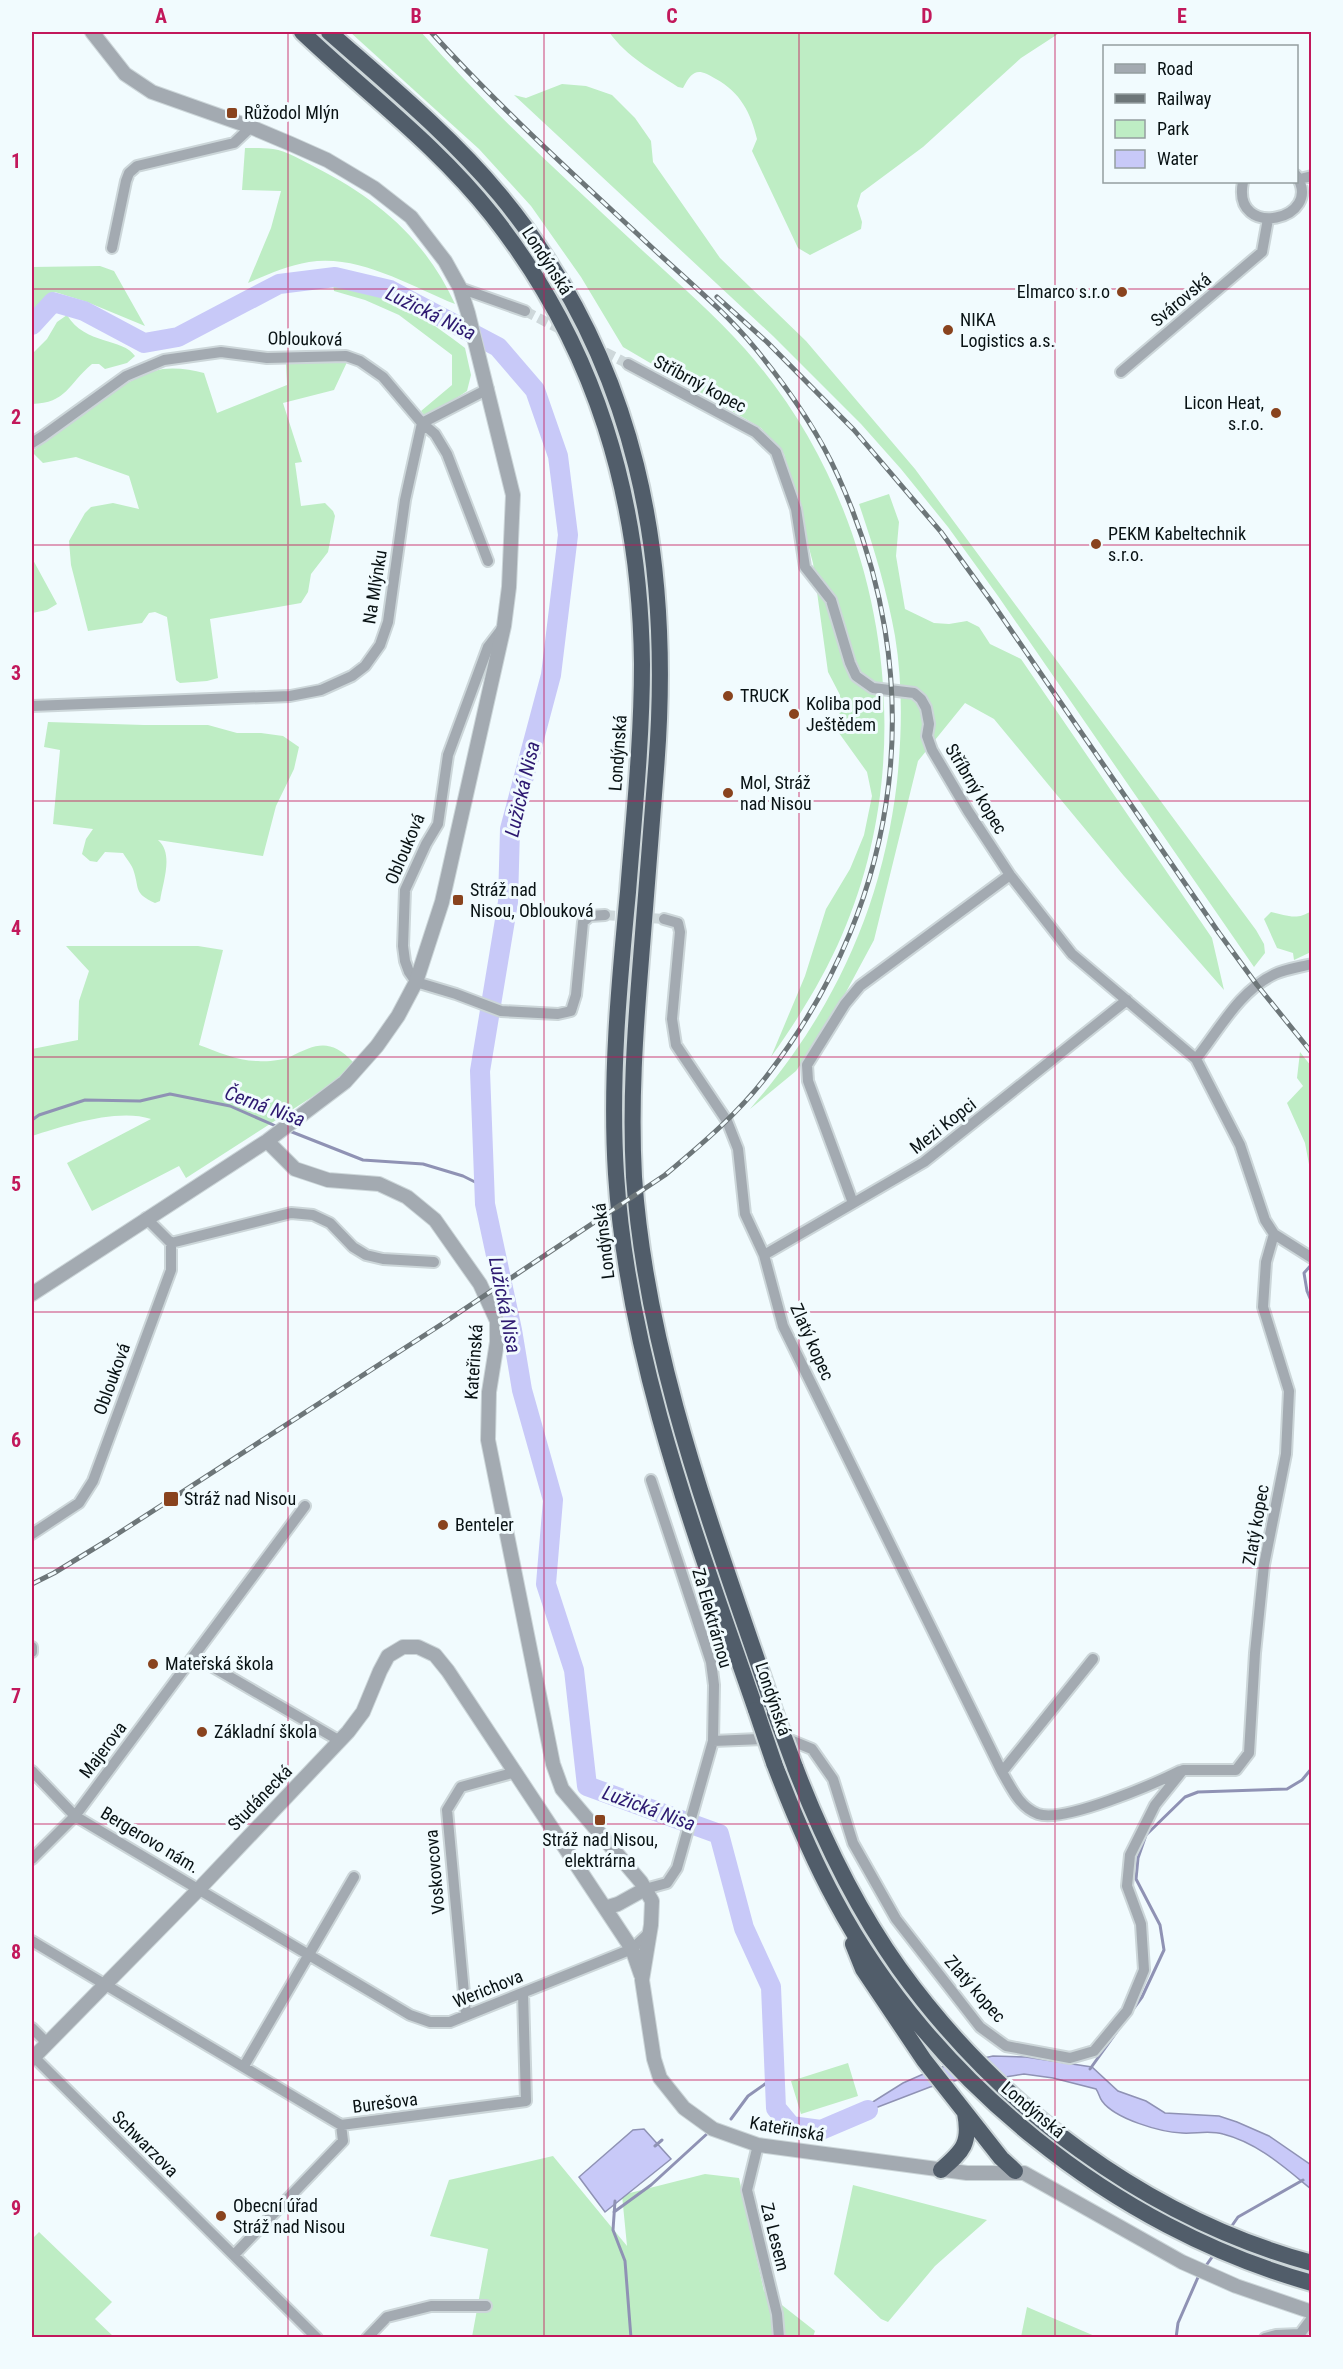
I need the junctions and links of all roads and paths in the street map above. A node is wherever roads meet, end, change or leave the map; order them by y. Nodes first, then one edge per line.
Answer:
1 (92, 32) edge
2 (302, 32) edge
3 (329, 32) edge
4 (251, 127) junction
5 (1311, 176) edge
6 (1298, 177) edge
7 (1243, 183) edge
8 (1268, 219) junction
9 (112, 248) dead end
10 (460, 288) junction
11 (525, 311) tunnel mouth
12 (628, 363) tunnel mouth
13 (1121, 372) dead end
14 (488, 389) junction
15 (422, 423) junction
16 (32, 443) edge
17 (488, 561) dead end
18 (504, 626) junction
19 (32, 706) edge
20 (1010, 875) junction
21 (605, 915) tunnel mouth
22 (664, 919) dead end
23 (1311, 964) edge
24 (416, 982) junction
25 (1127, 1000) junction
26 (1196, 1059) junction
27 (267, 1141) junction
28 (853, 1203) junction
29 (146, 1218) junction
30 (1274, 1234) junction
31 (171, 1243) junction
32 (764, 1255) junction
33 (1311, 1258) edge
34 (434, 1262) dead end
35 (32, 1294) edge
36 (651, 1480) dead end
37 (304, 1506) dead end
38 (32, 1534) edge
39 (32, 1647) edge
40 (32, 1652) edge
41 (194, 1656) junction
42 (1094, 1659) dead end
43 (340, 1741) junction
44 (713, 1741) junction
45 (1183, 1770) junction
46 (32, 1771) edge
47 (516, 1772) junction
48 (1002, 1772) junction
49 (75, 1815) junction
50 (32, 1859) edge
51 (354, 1877) dead end
52 (199, 1889) junction
53 (645, 1889) junction
54 (836, 1902) junction
55 (605, 1908) junction
56 (648, 1934) junction
57 (32, 1941) edge
58 (632, 1949) junction
59 (309, 1954) junction
60 (642, 1980) junction
61 (105, 1985) junction
62 (523, 1993) junction
63 (466, 2016) junction
64 (32, 2028) edge
65 (46, 2042) junction
66 (33, 2058) edge
67 (244, 2066) junction
68 (965, 2112) junction
69 (341, 2125) junction
70 (758, 2145) junction
71 (941, 2170) junction
72 (1015, 2171) junction
73 (234, 2255) junction
74 (1311, 2263) edge
75 (1311, 2283) edge
76 (486, 2306) dead end
77 (1311, 2312) edge
78 (1311, 2318) edge
79 (317, 2337) edge
80 (368, 2337) edge
81 (779, 2337) edge
82 (1265, 2337) edge

1 - 4 street
2 - 54 highway, Londýnská, bridge
3 - 74 highway, Londýnská, bridge
4 - 9 street
4 - 10 street
5 - 6 street
6 - 8 street
7 - 8 street
8 - 13 street, Svárovská
10 - 11 street
10 - 14 street
12 - 20 street, Stříbrný kopec
14 - 15 street
14 - 18 street
15 - 16 street, Oblouková
15 - 17 street, Oblouková
15 - 19 street, Na Mlýnku
18 - 24 street
18 - 24 street, Oblouková
20 - 25 street, Stříbrný kopec
20 - 28 street
21 - 24 street
22 - 32 street, Zlatý kopec
23 - 26 street
24 - 27 street
25 - 26 street, Stříbrný kopec
25 - 28 street, Mezi Kopci
26 - 30 street, Stříbrný kopec
27 - 29 street
27 - 53 street, Kateřinská
28 - 32 street, Mezi Kopci
29 - 31 street
29 - 35 street
30 - 33 street
30 - 45 street, Zlatý kopec
31 - 34 street
31 - 38 street, Oblouková
32 - 48 street, Zlatý kopec
36 - 44 street, Za Elektrárnou
37 - 41 street, Majerova
39 - 40 street
41 - 43 street
41 - 49 street, Majerova
42 - 48 street
43 - 47 street, Studánecká
43 - 52 street, Studánecká
44 - 45 street, Zlatý kopec
44 - 53 street, Za Elektrárnou
45 - 48 street, Zlatý kopec
46 - 49 street, Bergerovo nám.
47 - 55 street, Studánecká
47 - 63 street, Voskovcova
49 - 50 street, Majerova
49 - 52 street, Bergerovo nám.
51 - 59 street
52 - 59 street, Werichova
52 - 61 street, Studánecká
53 - 55 street
53 - 56 street, Kateřinská
54 - 68 highway
54 - 75 highway, Londýnská
55 - 58 street, Studánecká
56 - 58 street, Werichova
56 - 60 street, Kateřinská
57 - 61 street
58 - 60 street, Studánecká
58 - 62 street, Werichova
59 - 63 street, Werichova
59 - 67 street
60 - 70 street, Kateřinská
61 - 65 street, Studánecká
61 - 67 street, Burešova
62 - 63 street, Werichova
62 - 69 street, Burešova
64 - 65 street
65 - 66 street, Studánecká
66 - 73 street, Schwarzova
67 - 69 street, Burešova
68 - 71 highway
68 - 72 highway
69 - 73 street
70 - 71 street, Kateřinská
70 - 81 street, Za Lesem
71 - 72 street, Kateřinská
72 - 77 street
73 - 79 street, Schwarzova
76 - 80 street
78 - 82 street

